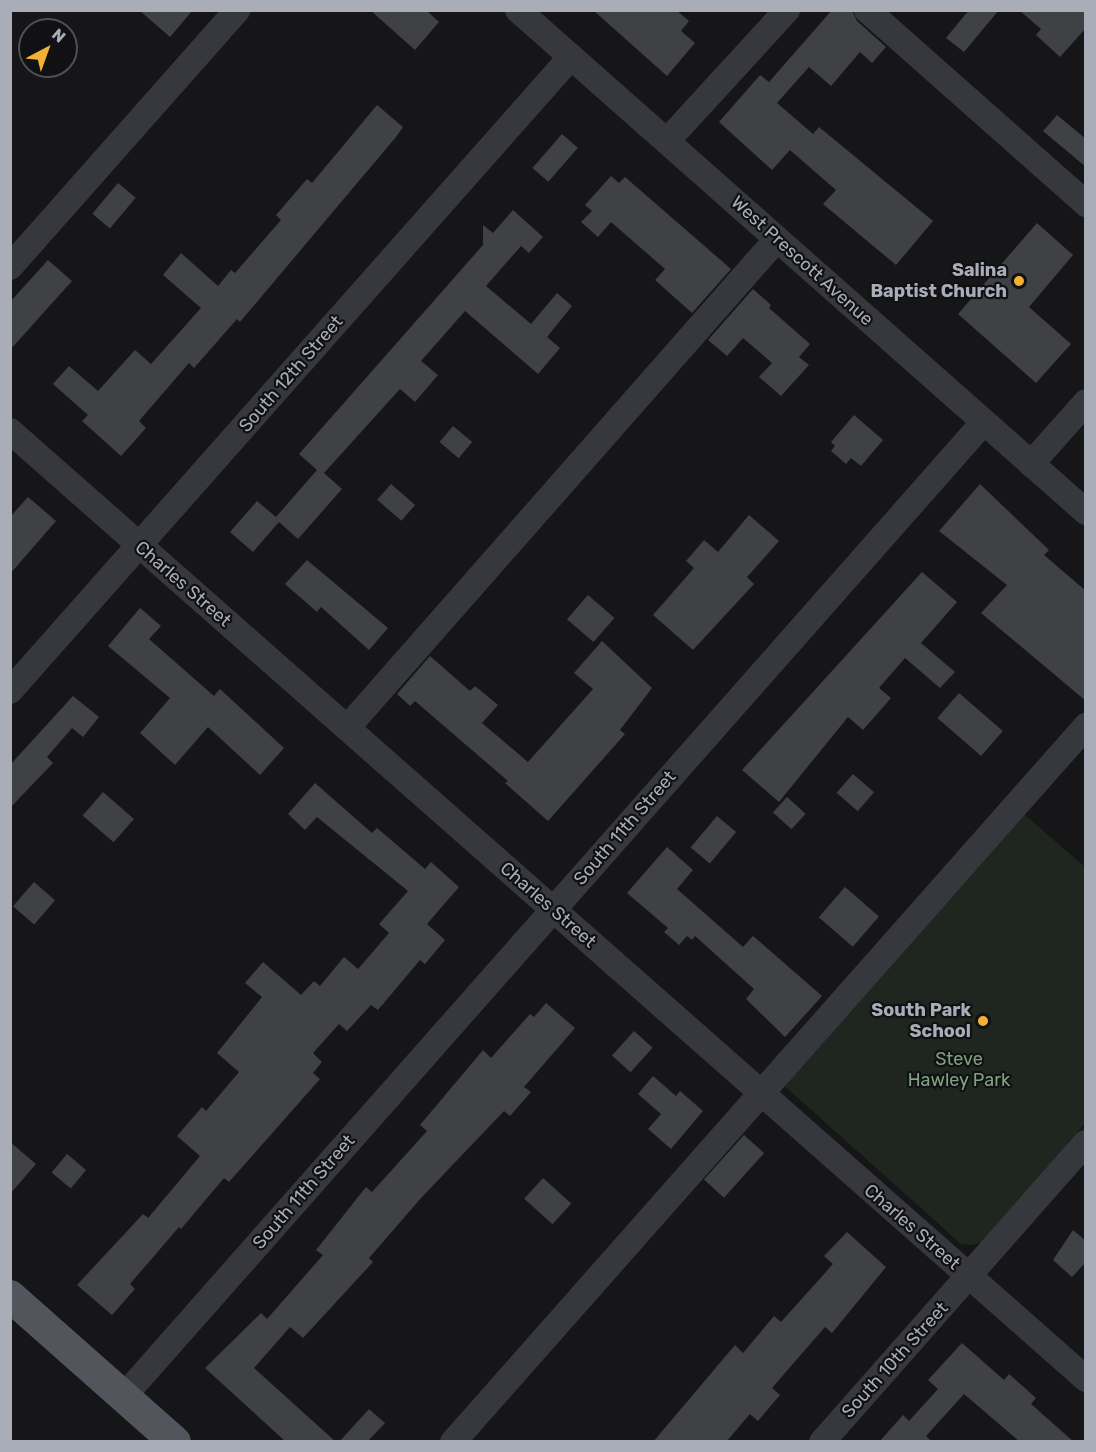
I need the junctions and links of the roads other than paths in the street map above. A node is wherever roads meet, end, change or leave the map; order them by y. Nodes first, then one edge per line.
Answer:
1 (237, 10) edge
2 (518, 10) edge
3 (787, 10) edge
4 (867, 10) edge
5 (571, 57) junction
6 (667, 141) junction
7 (1086, 204) edge
8 (777, 239) junction
9 (10, 267) edge
10 (1086, 402) edge
11 (984, 422) junction
12 (10, 431) edge
13 (1031, 464) junction
14 (1086, 512) edge
15 (140, 545) junction
16 (10, 691) edge
17 (1086, 726) edge
18 (347, 728) junction
19 (553, 910) junction
20 (761, 1093) junction
21 (1086, 1143) edge
22 (969, 1277) junction
23 (10, 1296) edge
24 (1086, 1380) edge
25 (124, 1396) junction
26 (175, 1442) edge
27 (453, 1442) edge
28 (822, 1442) edge

1 - 9 street
2 - 5 street, West Prescott Avenue
3 - 6 street
4 - 7 street
5 - 6 street, West Prescott Avenue
5 - 15 street, South 12th Street
6 - 8 street, West Prescott Avenue
8 - 11 street, West Prescott Avenue
8 - 18 street
10 - 13 street
11 - 13 street, West Prescott Avenue
11 - 19 street, South 11th Street
12 - 15 street, Charles Street
13 - 14 street, West Prescott Avenue
15 - 16 street, South 12th Street
15 - 18 street, Charles Street
17 - 20 street
18 - 19 street, Charles Street
19 - 20 street, Charles Street
19 - 25 street, South 11th Street
20 - 22 street, Charles Street
20 - 27 street
21 - 22 street, South 10th Street
22 - 24 street, Charles Street
22 - 28 street, South 10th Street
23 - 25 main road
25 - 26 main road

